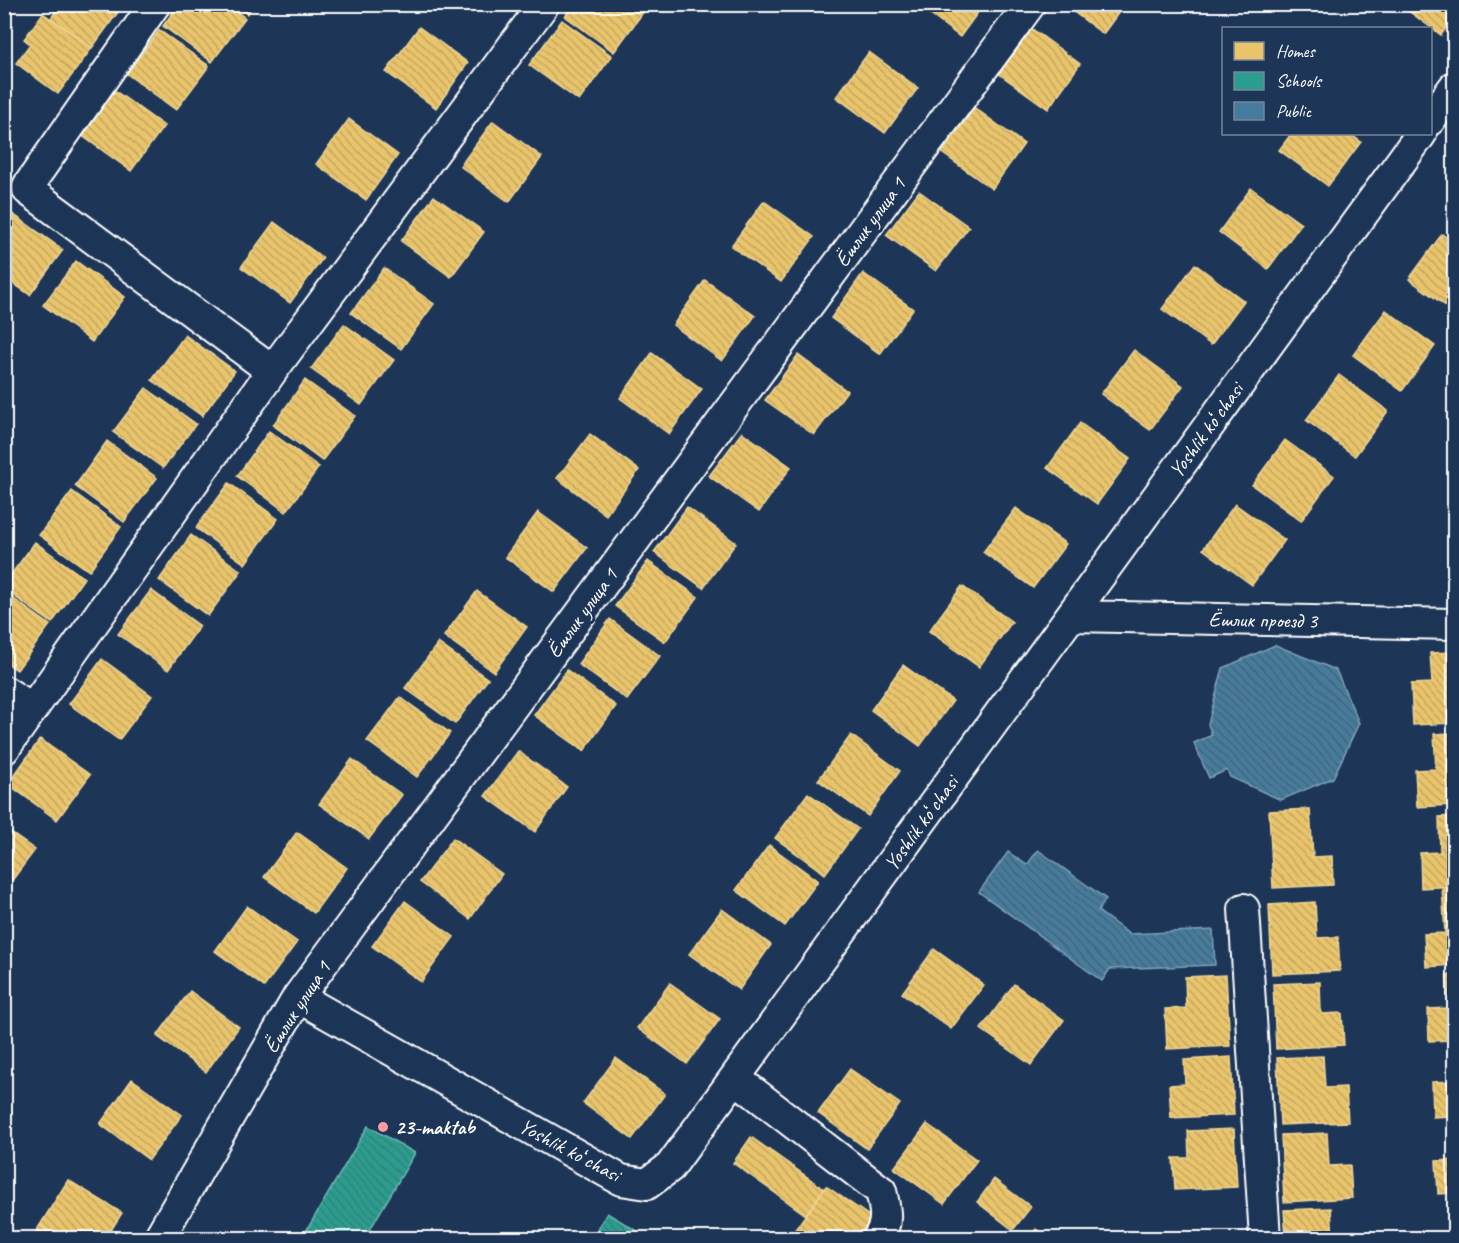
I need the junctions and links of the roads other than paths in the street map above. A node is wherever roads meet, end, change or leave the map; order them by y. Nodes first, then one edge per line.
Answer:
1 (156, 4) edge
2 (544, 4) edge
3 (1030, 4) edge
4 (1455, 87) edge
5 (1432, 119) edge
6 (1420, 135) edge
7 (272, 371) junction
8 (1072, 616) junction
9 (1455, 624) edge
10 (4, 691) edge
11 (31, 708) junction
12 (4, 749) edge
13 (1244, 909) dead end
14 (298, 998) junction
15 (735, 1078) junction
16 (159, 1239) edge
17 (878, 1239) edge
18 (1264, 1239) edge

1 - 7 street
2 - 7 street
3 - 14 street, Ёшлик улица 1
4 - 5 street
6 - 8 street, Yoshlik koʻchasi
7 - 11 street
8 - 9 street, Ёшлик проезд 3
8 - 15 street, Yoshlik koʻchasi
10 - 11 street
11 - 12 street
13 - 18 street
14 - 15 street, Yoshlik koʻchasi
14 - 16 street, Ёшлик улица 1
15 - 17 street

